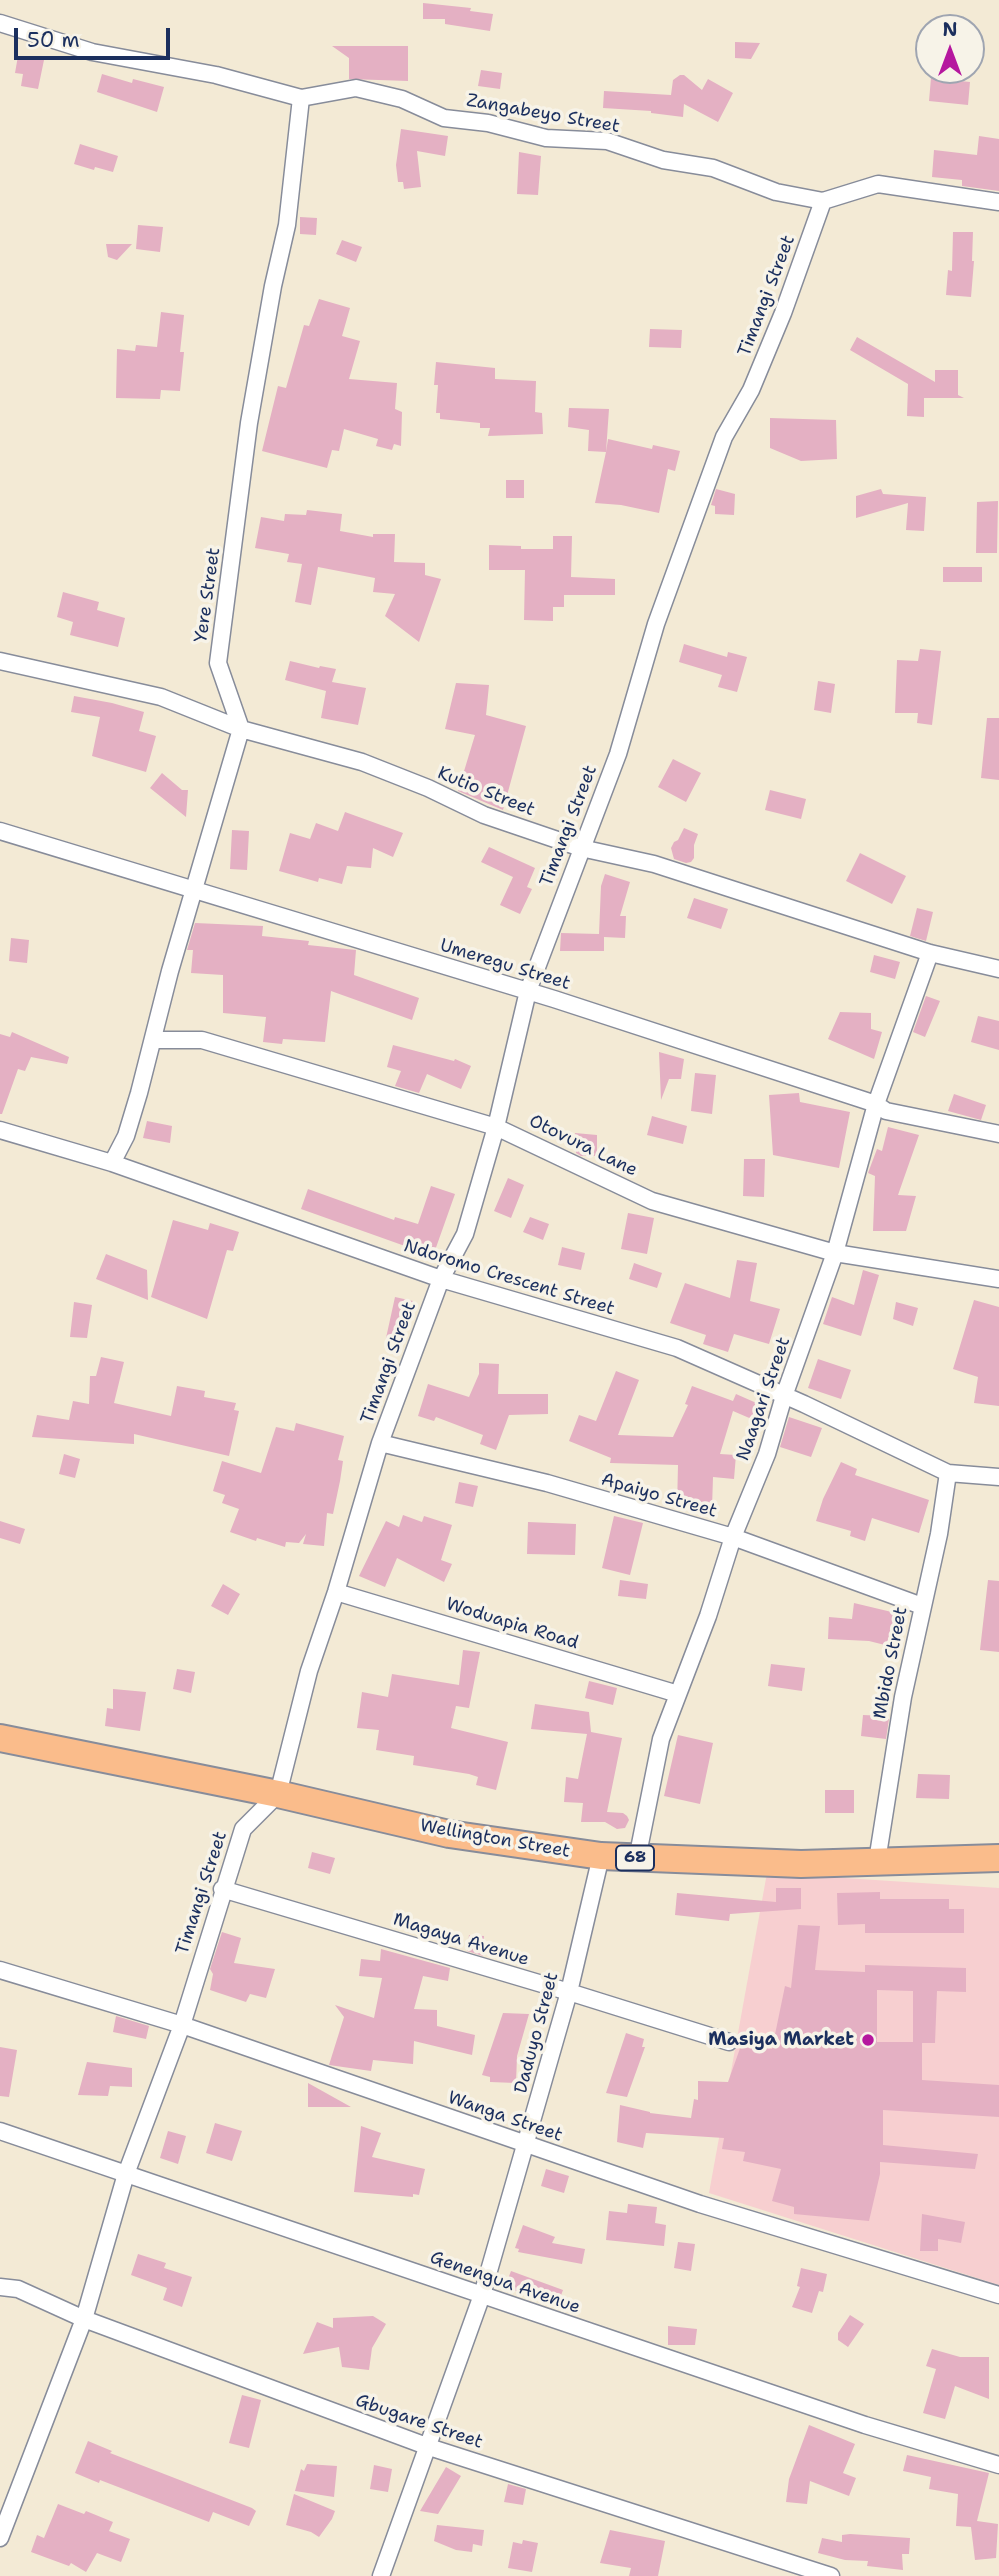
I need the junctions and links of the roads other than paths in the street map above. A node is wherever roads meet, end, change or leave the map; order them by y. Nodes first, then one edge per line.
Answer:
1 (0, 23) edge
2 (301, 98) junction
3 (823, 201) junction
4 (999, 202) edge
5 (0, 661) edge
6 (241, 729) junction
7 (0, 831) edge
8 (581, 848) junction
9 (192, 890) junction
10 (930, 953) junction
11 (999, 969) edge
12 (528, 991) junction
13 (153, 1040) junction
14 (876, 1104) junction
15 (496, 1127) junction
16 (0, 1130) edge
17 (999, 1135) edge
18 (112, 1163) junction
19 (835, 1253) junction
20 (441, 1279) junction
21 (999, 1279) edge
22 (784, 1396) junction
23 (380, 1443) junction
24 (948, 1473) junction
25 (999, 1478) edge
26 (733, 1537) junction
27 (335, 1591) junction
28 (922, 1606) junction
29 (678, 1694) junction
30 (0, 1738) edge
31 (278, 1794) junction
32 (601, 1856) junction
33 (637, 1858) junction
34 (999, 1858) edge
35 (877, 1861) junction
36 (222, 1889) junction
37 (0, 1970) edge
38 (569, 1992) junction
39 (182, 2025) junction
40 (729, 2042) dead end
41 (0, 2131) edge
42 (527, 2145) junction
43 (126, 2174) junction
44 (0, 2287) edge
45 (482, 2295) junction
46 (999, 2295) edge
47 (84, 2319) junction
48 (429, 2447) junction
49 (999, 2465) edge
50 (0, 2538) edge
51 (382, 2576) edge
52 (831, 2576) edge

1 - 2 street, Zangabeyo Street
2 - 3 street, Zangabeyo Street
2 - 6 street, Yere Street
3 - 4 street, Zangabeyo Street
3 - 8 street, Timangi Street
5 - 6 street, Kutio Street
6 - 8 street, Kutio Street
6 - 9 street
7 - 9 street, Umeregu Street
8 - 10 street, Kutio Street
8 - 12 street, Timangi Street
9 - 12 street, Umeregu Street
9 - 13 street
10 - 11 street, Kutio Street
10 - 14 street, Naagari Street
12 - 14 street, Umeregu Street
12 - 15 street, Timangi Street
13 - 15 street, Otovura Lane
13 - 18 street
14 - 17 street, Umeregu Street
14 - 19 street, Naagari Street
15 - 19 street, Otovura Lane
15 - 20 street, Timangi Street
16 - 18 street, Ndoromo Crescent Street
18 - 20 street, Ndoromo Crescent Street
19 - 21 street, Otovura Lane
19 - 22 street, Naagari Street
20 - 22 street, Ndoromo Crescent Street
20 - 23 street, Timangi Street
22 - 24 street, Ndoromo Crescent Street
22 - 26 street, Naagari Street
23 - 26 street, Apaiyo Street
23 - 27 street, Timangi Street
24 - 25 street, Ndoromo Crescent Street
24 - 28 street, Mbido Street
26 - 28 street, Apaiyo Street
26 - 29 street, Naagari Street
27 - 29 street, Woduapia Road
27 - 31 street, Timangi Street
28 - 35 street, Mbido Street
29 - 33 street, Naagari Street
30 - 31 main road, Wellington Street / 68
31 - 32 main road, Wellington Street / 68
31 - 36 street, Timangi Street
32 - 33 main road, Wellington Street / 68
32 - 38 street, Daduyo Street
33 - 35 main road, Wellington Street / 68
34 - 35 main road, Wellington Street / 68
36 - 38 street, Magaya Avenue
36 - 39 street, Timangi Street
37 - 39 street, Wanga Street
38 - 40 street, Magaya Avenue
38 - 42 street, Daduyo Street
39 - 42 street, Wanga Street
39 - 43 street, Timangi Street
41 - 43 street, Genengua Avenue
42 - 45 street, Daduyo Street
42 - 46 street, Wanga Street
43 - 45 street, Genengua Avenue
43 - 47 street, Timangi Street
44 - 47 street, Gbugare Street
45 - 48 street, Daduyo Street
45 - 49 street, Genengua Avenue
47 - 48 street, Gbugare Street
47 - 50 street, Timangi Street
48 - 51 street, Daduyo Street
48 - 52 street, Gbugare Street

